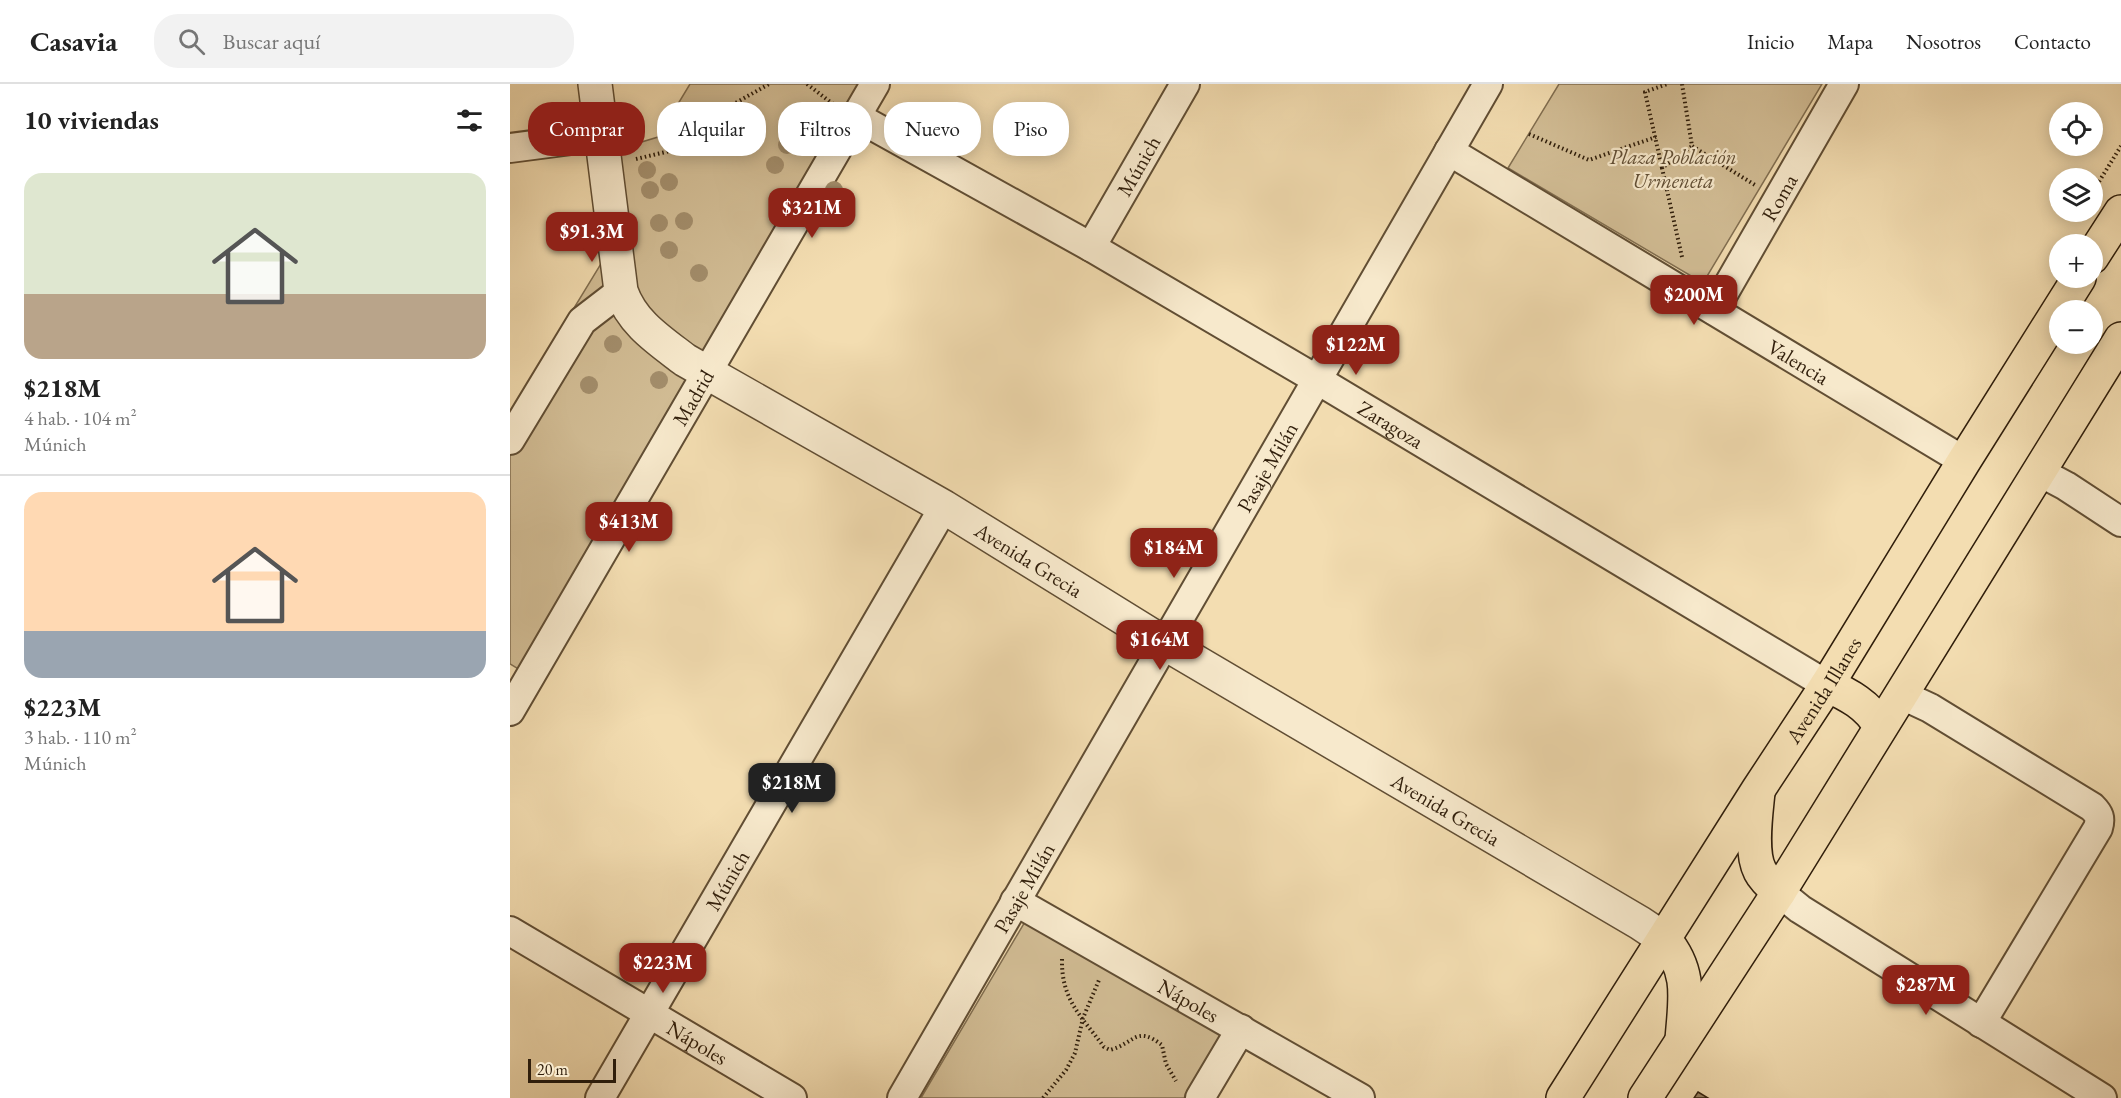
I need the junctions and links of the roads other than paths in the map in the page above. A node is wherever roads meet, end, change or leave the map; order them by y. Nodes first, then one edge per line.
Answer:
1 (594, 84) edge
2 (875, 84) edge
3 (1185, 84) edge
4 (1488, 84) edge
5 (1844, 84) edge
6 (596, 102) edge
7 (865, 102) edge
8 (872, 125) edge
9 (510, 147) edge
10 (528, 148) edge
11 (1449, 151) junction
12 (604, 156) edge
13 (834, 156) edge
14 (2121, 212) edge
15 (2103, 240) edge
16 (1091, 247) junction
17 (2073, 288) edge
18 (621, 291) junction
19 (1714, 310) junction
20 (2121, 339) edge
21 (707, 372) junction
22 (1316, 379) junction
23 (510, 440) edge
24 (1964, 461) junction
25 (2038, 471) junction
26 (944, 507) junction
27 (2121, 522) edge
28 (1164, 644) junction
29 (1827, 685) junction
30 (1900, 694) junction
31 (510, 711) edge
32 (1880, 726) junction
33 (1758, 790) junction
34 (1779, 892) junction
35 (1015, 901) junction
36 (510, 931) edge
37 (1664, 939) junction
38 (649, 1013) junction
39 (1981, 1023) junction
40 (1241, 1029) junction
41 (1682, 1042) junction
42 (2093, 1096) edge
43 (600, 1098) edge
44 (792, 1098) edge
45 (902, 1098) edge
46 (1200, 1098) edge
47 (1360, 1098) edge
48 (1563, 1098) edge
49 (1645, 1098) edge

1 - 6 street, Avenida Grecia
2 - 7 street, Madrid
3 - 16 street, Múnich
4 - 11 street, Pasaje Milán
5 - 19 street, Roma
8 - 16 street, Zaragoza
9 - 10 street
11 - 19 street, Valencia
11 - 22 street, Pasaje Milán
12 - 18 street, Avenida Grecia
13 - 21 street, Madrid
14 - 15 main road
16 - 22 street, Zaragoza
17 - 24 main road, Avenida Illanes
18 - 21 street, Avenida Grecia
18 - 23 street
19 - 24 street, Valencia
20 - 25 main road
21 - 26 street, Avenida Grecia
21 - 31 street, Madrid
22 - 28 street, Pasaje Milán
22 - 29 street, Zaragoza
24 - 29 main road, Avenida Illanes
25 - 27 street
25 - 30 main road
26 - 28 street, Avenida Grecia
26 - 38 street, Múnich
28 - 35 street, Pasaje Milán
28 - 37 street, Avenida Grecia
29 - 32 main road
29 - 33 main road, Avenida Illanes
30 - 32 main road
30 - 39 street
32 - 34 main road
33 - 34 main road
33 - 37 main road, Avenida Illanes
34 - 39 street
34 - 41 main road
35 - 40 street, Nápoles
35 - 45 street, Pasaje Milán
36 - 38 street, Nápoles
37 - 41 main road
37 - 48 main road, Avenida Illanes
38 - 43 street, Múnich
38 - 44 street, Nápoles
39 - 42 street
40 - 46 street
40 - 47 street, Nápoles
41 - 49 main road

